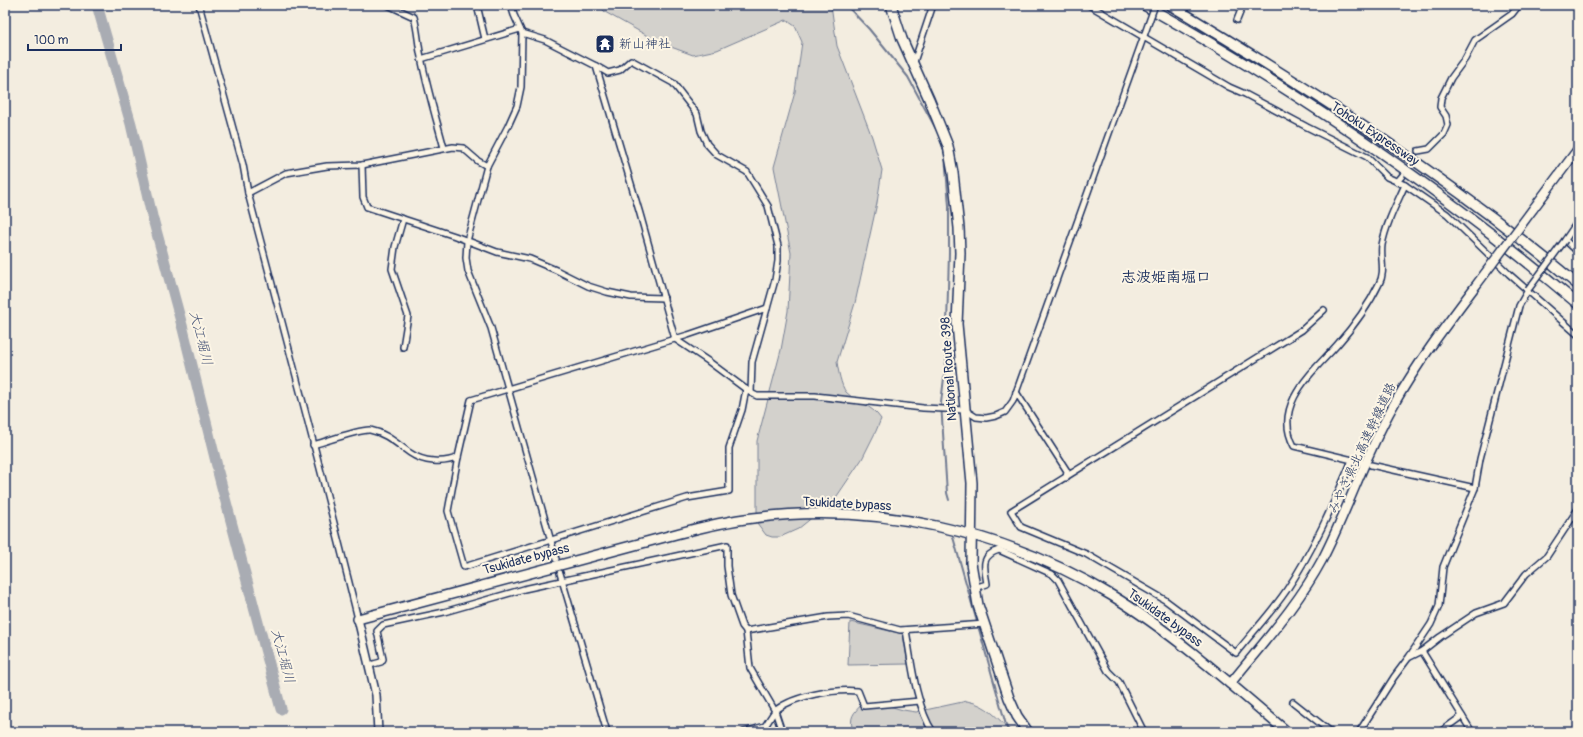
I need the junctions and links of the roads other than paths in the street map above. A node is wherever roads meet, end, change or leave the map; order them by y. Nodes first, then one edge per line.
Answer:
1 (199, 5) edge
2 (388, 5) edge
3 (477, 5) edge
4 (512, 5) edge
5 (891, 5) edge
6 (933, 5) edge
7 (1089, 5) edge
8 (1144, 5) edge
9 (1155, 5) edge
10 (1170, 5) edge
11 (1243, 5) edge
12 (1519, 5) edge
13 (1237, 20) dead end
14 (521, 31) junction
15 (1144, 36) junction
16 (485, 39) junction
17 (421, 59) junction
18 (913, 63) junction
19 (596, 66) junction
20 (444, 148) junction
21 (1578, 149) edge
22 (1418, 151) dead end
23 (362, 165) junction
24 (487, 166) junction
25 (1402, 176) dead end
26 (1396, 182) junction
27 (1405, 185) junction
28 (248, 193) junction
29 (403, 218) junction
30 (1578, 221) edge
31 (1565, 240) junction
32 (467, 241) junction
33 (1578, 252) edge
34 (1578, 285) edge
35 (1528, 290) junction
36 (664, 298) junction
37 (1578, 304) edge
38 (767, 308) junction
39 (1324, 310) dead end
40 (1578, 335) edge
41 (675, 339) junction
42 (403, 347) dead end
43 (746, 389) junction
44 (508, 390) junction
45 (1016, 392) junction
46 (751, 393) junction
47 (965, 410) junction
48 (313, 445) junction
49 (458, 457) junction
50 (1352, 460) junction
51 (1361, 462) dead end
52 (1371, 465) dead end
53 (1066, 478) junction
54 (1475, 488) junction
55 (1578, 509) edge
56 (971, 534) junction
57 (550, 540) junction
58 (556, 559) dead end
59 (560, 573) dead end
60 (563, 582) junction
61 (974, 588) junction
62 (358, 619) junction
63 (982, 625) junction
64 (906, 630) junction
65 (746, 631) junction
66 (1422, 651) junction
67 (1409, 657) junction
68 (370, 665) junction
69 (1230, 684) junction
70 (920, 701) junction
71 (1293, 702) dead end
72 (775, 711) junction
73 (1462, 716) junction
74 (378, 732) edge
75 (607, 732) edge
76 (744, 732) edge
77 (782, 732) edge
78 (934, 732) edge
79 (1028, 732) edge
80 (1144, 732) edge
81 (1287, 732) edge
82 (1331, 732) edge
83 (1359, 732) edge
84 (1440, 732) edge
85 (1472, 732) edge

1 - 28 street
2 - 17 street
3 - 16 street
4 - 14 street
5 - 18 highway, National Route 398
6 - 18 street
7 - 15 street
8 - 37 highway, Tohoku Expressway
9 - 15 street, bridge
10 - 34 highway, Tohoku Expressway
11 - 13 street
12 - 22 street
14 - 16 street
14 - 19 street
14 - 24 street
15 - 26 street
15 - 45 street
16 - 17 street
17 - 20 street
18 - 47 highway, National Route 398
19 - 36 street
19 - 38 street
20 - 23 street
20 - 24 street
21 - 69 main road, みやぎ県北高速幹線道路, bridge
23 - 28 street
23 - 29 street
24 - 32 street
25 - 26 street
26 - 27 street
27 - 35 street
27 - 50 street
28 - 48 street
29 - 32 street
29 - 42 street
30 - 31 street
31 - 33 street
31 - 35 street, bridge
32 - 36 street
32 - 44 street
35 - 40 street
35 - 54 street
36 - 41 street
38 - 41 street
38 - 46 street
39 - 53 street
41 - 43 street
41 - 44 street
43 - 46 street
43 - 57 street
44 - 49 street
44 - 57 street
45 - 47 street
45 - 53 street
46 - 47 street
47 - 56 highway, National Route 398
48 - 49 street
48 - 62 street
49 - 57 street
50 - 51 street
50 - 53 street
52 - 54 street
54 - 67 street
55 - 66 street
56 - 61 highway, National Route 398
56 - 62 highway, Tsukidate bypass
56 - 69 highway, Tsukidate bypass
57 - 58 street
59 - 60 street
60 - 65 street
60 - 68 street
60 - 75 street
61 - 63 highway, National Route 398
61 - 80 street
62 - 68 street
63 - 64 street
63 - 79 highway, National Route 398
64 - 65 street
64 - 70 street
65 - 72 street
66 - 67 street
66 - 73 street
67 - 83 street
68 - 74 street
69 - 81 highway, Tsukidate bypass
70 - 72 street
70 - 78 street
71 - 82 street
72 - 76 street
72 - 77 street
73 - 84 street
73 - 85 street

